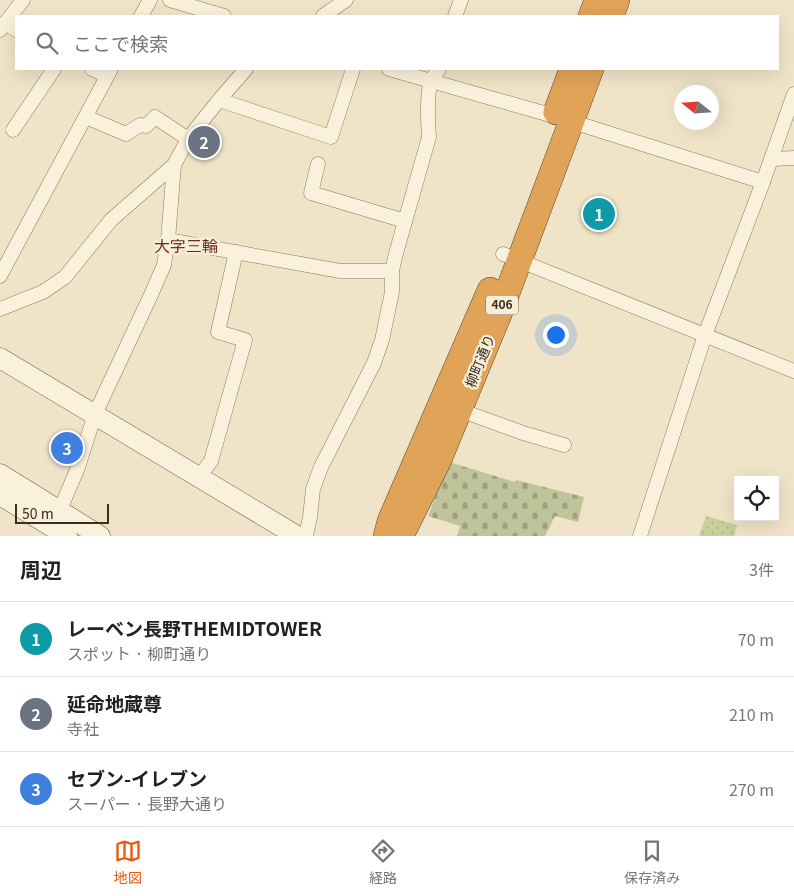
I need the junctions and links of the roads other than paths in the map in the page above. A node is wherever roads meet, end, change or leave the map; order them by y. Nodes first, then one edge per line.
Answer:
1 (23, 0) edge
2 (150, 0) edge
3 (170, 0) edge
4 (346, 0) edge
5 (460, 0) edge
6 (598, 0) edge
7 (617, 0) edge
8 (205, 5) edge
9 (142, 15) edge
10 (222, 15) edge
11 (324, 15) edge
12 (455, 15) edge
13 (591, 15) edge
14 (610, 15) edge
15 (7, 28) edge
16 (53, 70) edge
17 (245, 70) edge
18 (353, 70) edge
19 (397, 70) edge
20 (572, 70) edge
21 (590, 70) edge
22 (109, 72) edge
23 (435, 75) edge
24 (794, 94) edge
25 (219, 100) junction
26 (86, 117) junction
27 (562, 119) junction
28 (13, 130) dead end
29 (188, 139) junction
30 (794, 158) edge
31 (771, 159) junction
32 (318, 164) dead end
33 (174, 165) junction
34 (763, 182) junction
35 (405, 221) junction
36 (168, 240) junction
37 (236, 252) junction
38 (511, 258) junction
39 (392, 271) junction
40 (0, 276) edge
41 (0, 309) edge
42 (705, 335) junction
43 (0, 358) edge
44 (794, 371) edge
45 (450, 407) junction
46 (94, 414) junction
47 (564, 445) dead end
48 (0, 474) edge
49 (199, 477) junction
50 (0, 495) edge
51 (58, 527) edge
52 (100, 536) edge
53 (297, 536) edge
54 (306, 536) edge
55 (386, 536) edge
56 (401, 536) edge
57 (640, 536) edge

1 - 15 street
2 - 9 street
3 - 8 street
4 - 11 street
5 - 12 street
6 - 13 highway
7 - 14 highway
8 - 10 street
16 - 28 street
17 - 25 street
18 - 25 street
19 - 23 street
20 - 27 highway, 柳町通り / 406
21 - 27 highway, 柳町通り / 406
22 - 26 street
23 - 27 street
23 - 35 street
24 - 31 street
25 - 29 street
26 - 29 street
26 - 40 street
27 - 34 street
27 - 38 highway, 柳町通り / 406
29 - 33 street
30 - 31 street
31 - 34 street
32 - 35 street
33 - 36 street
33 - 41 street
34 - 42 street
35 - 39 street
36 - 37 street
36 - 46 street
37 - 39 street
37 - 49 street
38 - 42 street
38 - 45 highway, 柳町通り / 406
39 - 54 street
42 - 44 street
42 - 57 street
43 - 46 street
45 - 47 street
45 - 55 highway, 柳町通り / 406
45 - 56 highway, 柳町通り / 406
46 - 49 street
46 - 51 street
48 - 51 street
49 - 53 street
50 - 51 street
51 - 52 street

